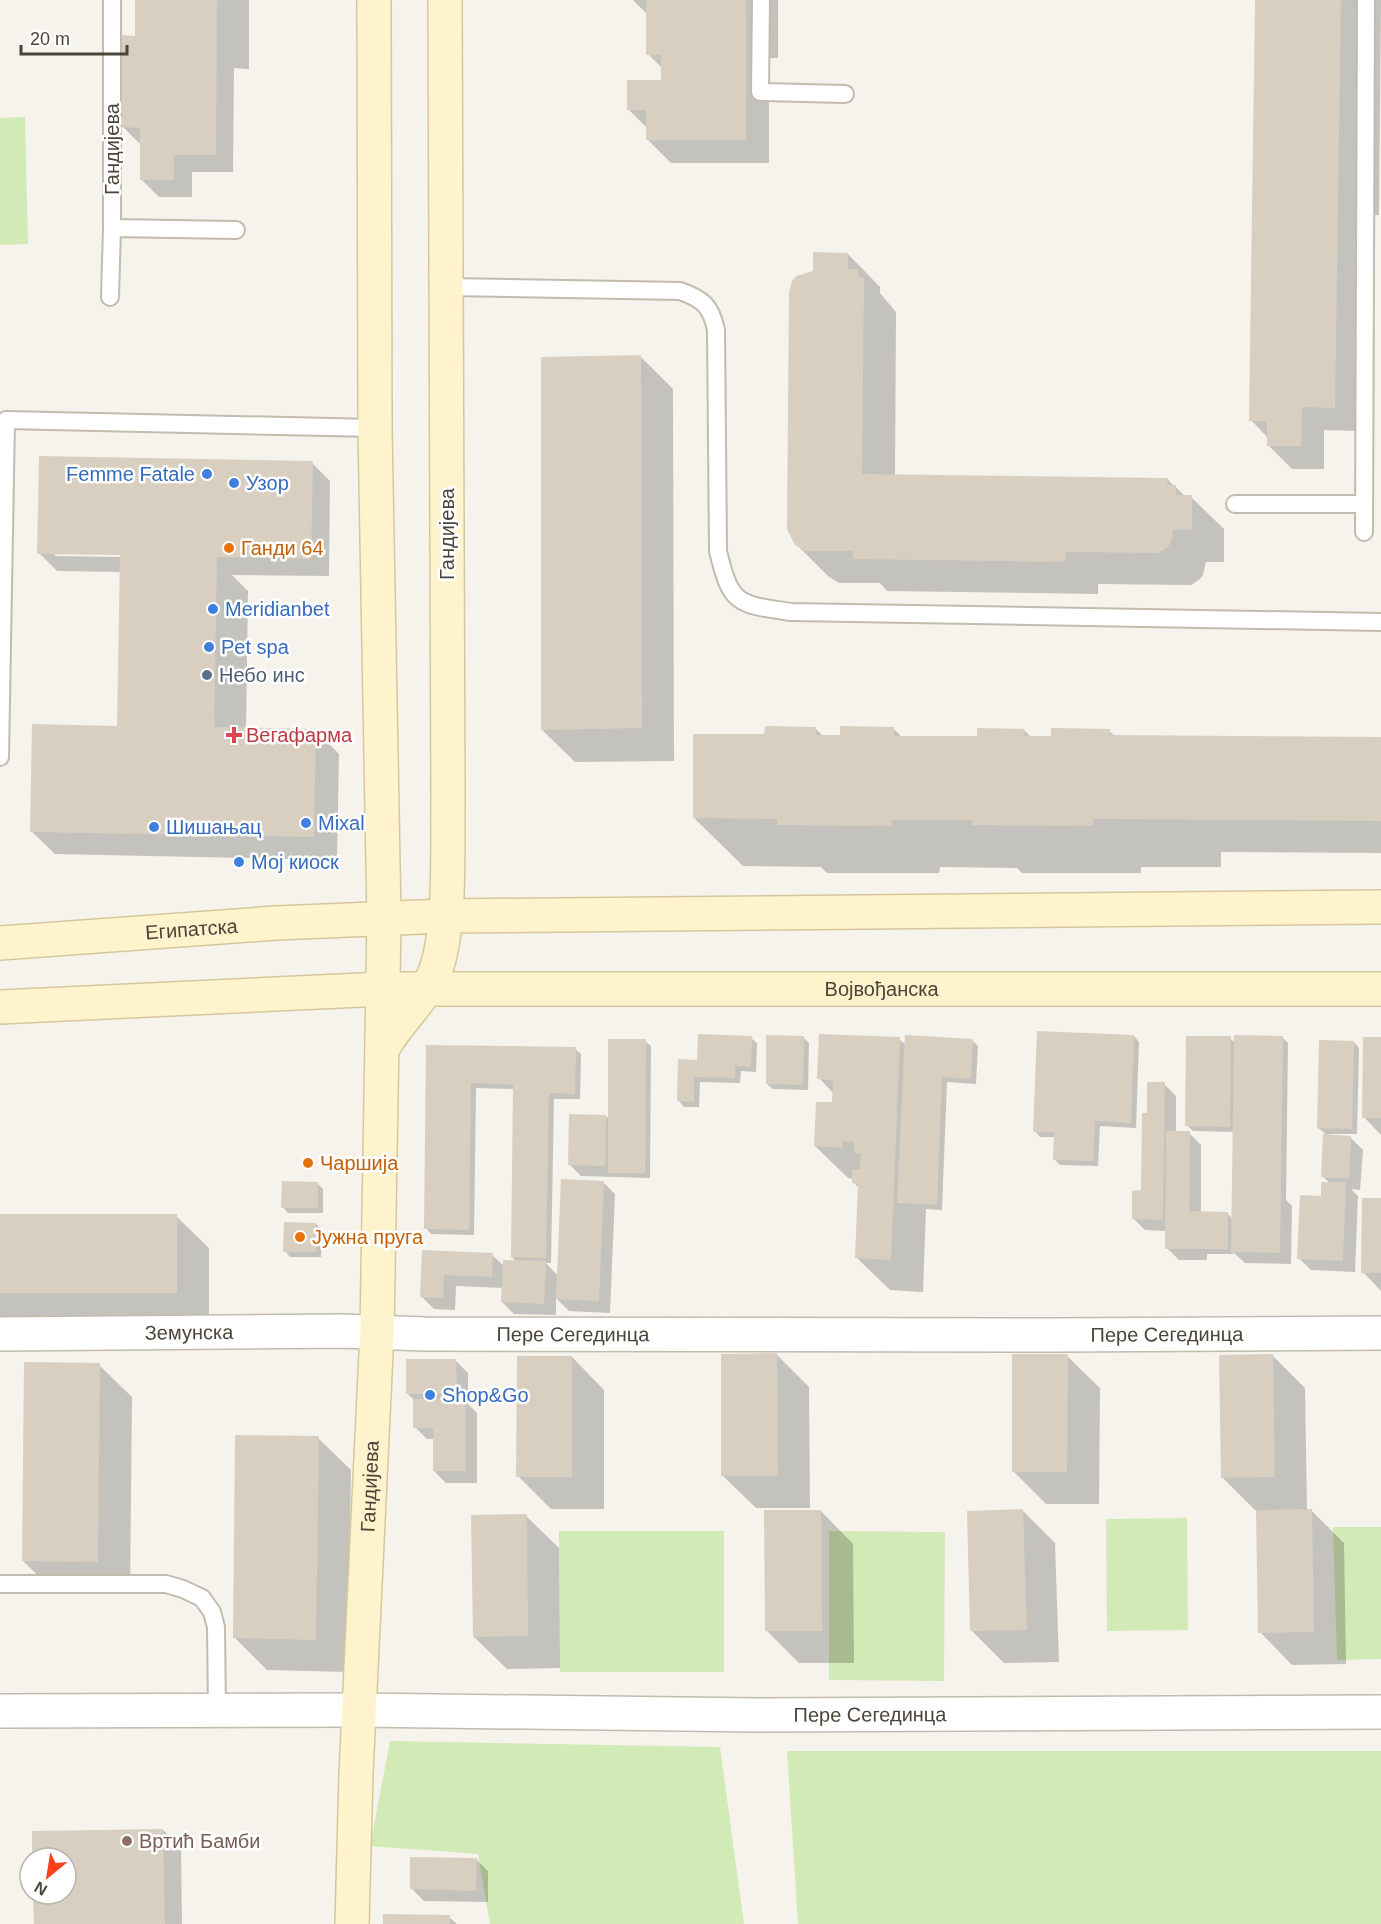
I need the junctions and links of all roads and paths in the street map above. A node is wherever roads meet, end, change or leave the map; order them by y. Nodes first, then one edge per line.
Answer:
1 (112, 0) edge
2 (374, 0) edge
3 (445, 0) edge
4 (761, 0) edge
5 (1366, 0) edge
6 (845, 94) dead end
7 (112, 228) junction
8 (236, 230) dead end
9 (447, 287) junction
10 (110, 297) dead end
11 (375, 428) junction
12 (1235, 504) dead end
13 (1364, 504) junction
14 (1364, 532) dead end
15 (1381, 622) edge
16 (0, 757) edge
17 (1381, 907) edge
18 (445, 916) junction
19 (384, 919) junction
20 (0, 943) edge
21 (1381, 988) edge
22 (383, 989) junction
23 (427, 989) junction
24 (0, 1006) edge
25 (382, 1050) junction
26 (377, 1332) junction
27 (1381, 1333) edge
28 (0, 1334) edge
29 (0, 1584) edge
30 (217, 1710) junction
31 (359, 1710) junction
32 (0, 1711) edge
33 (1381, 1712) edge
34 (352, 1924) edge

1 - 7 lane, Гандијева
2 - 11 main road, Гандијева
3 - 9 main road, Гандијева
4 - 6 lane
5 - 13 lane
7 - 8 lane
7 - 10 lane, Гандијева
9 - 15 lane
9 - 18 main road, Гандијева
11 - 16 lane
11 - 19 main road, Гандијева
12 - 13 lane
13 - 14 lane
17 - 18 main road
18 - 19 main road
18 - 23 main road, Гандијева
19 - 20 main road, Египатска
19 - 22 main road, Гандијева
21 - 23 main road, Војвођанска
22 - 23 main road, Војвођанска
22 - 24 main road
22 - 25 main road, Гандијева
23 - 25 main road, Гандијева
25 - 26 main road, Гандијева
26 - 27 street, Пере Сегединца
26 - 28 street, Земунска
26 - 31 main road, Гандијева
29 - 30 lane
30 - 31 street
30 - 32 street
31 - 33 street, Пере Сегединца
31 - 34 main road, Гандијева

